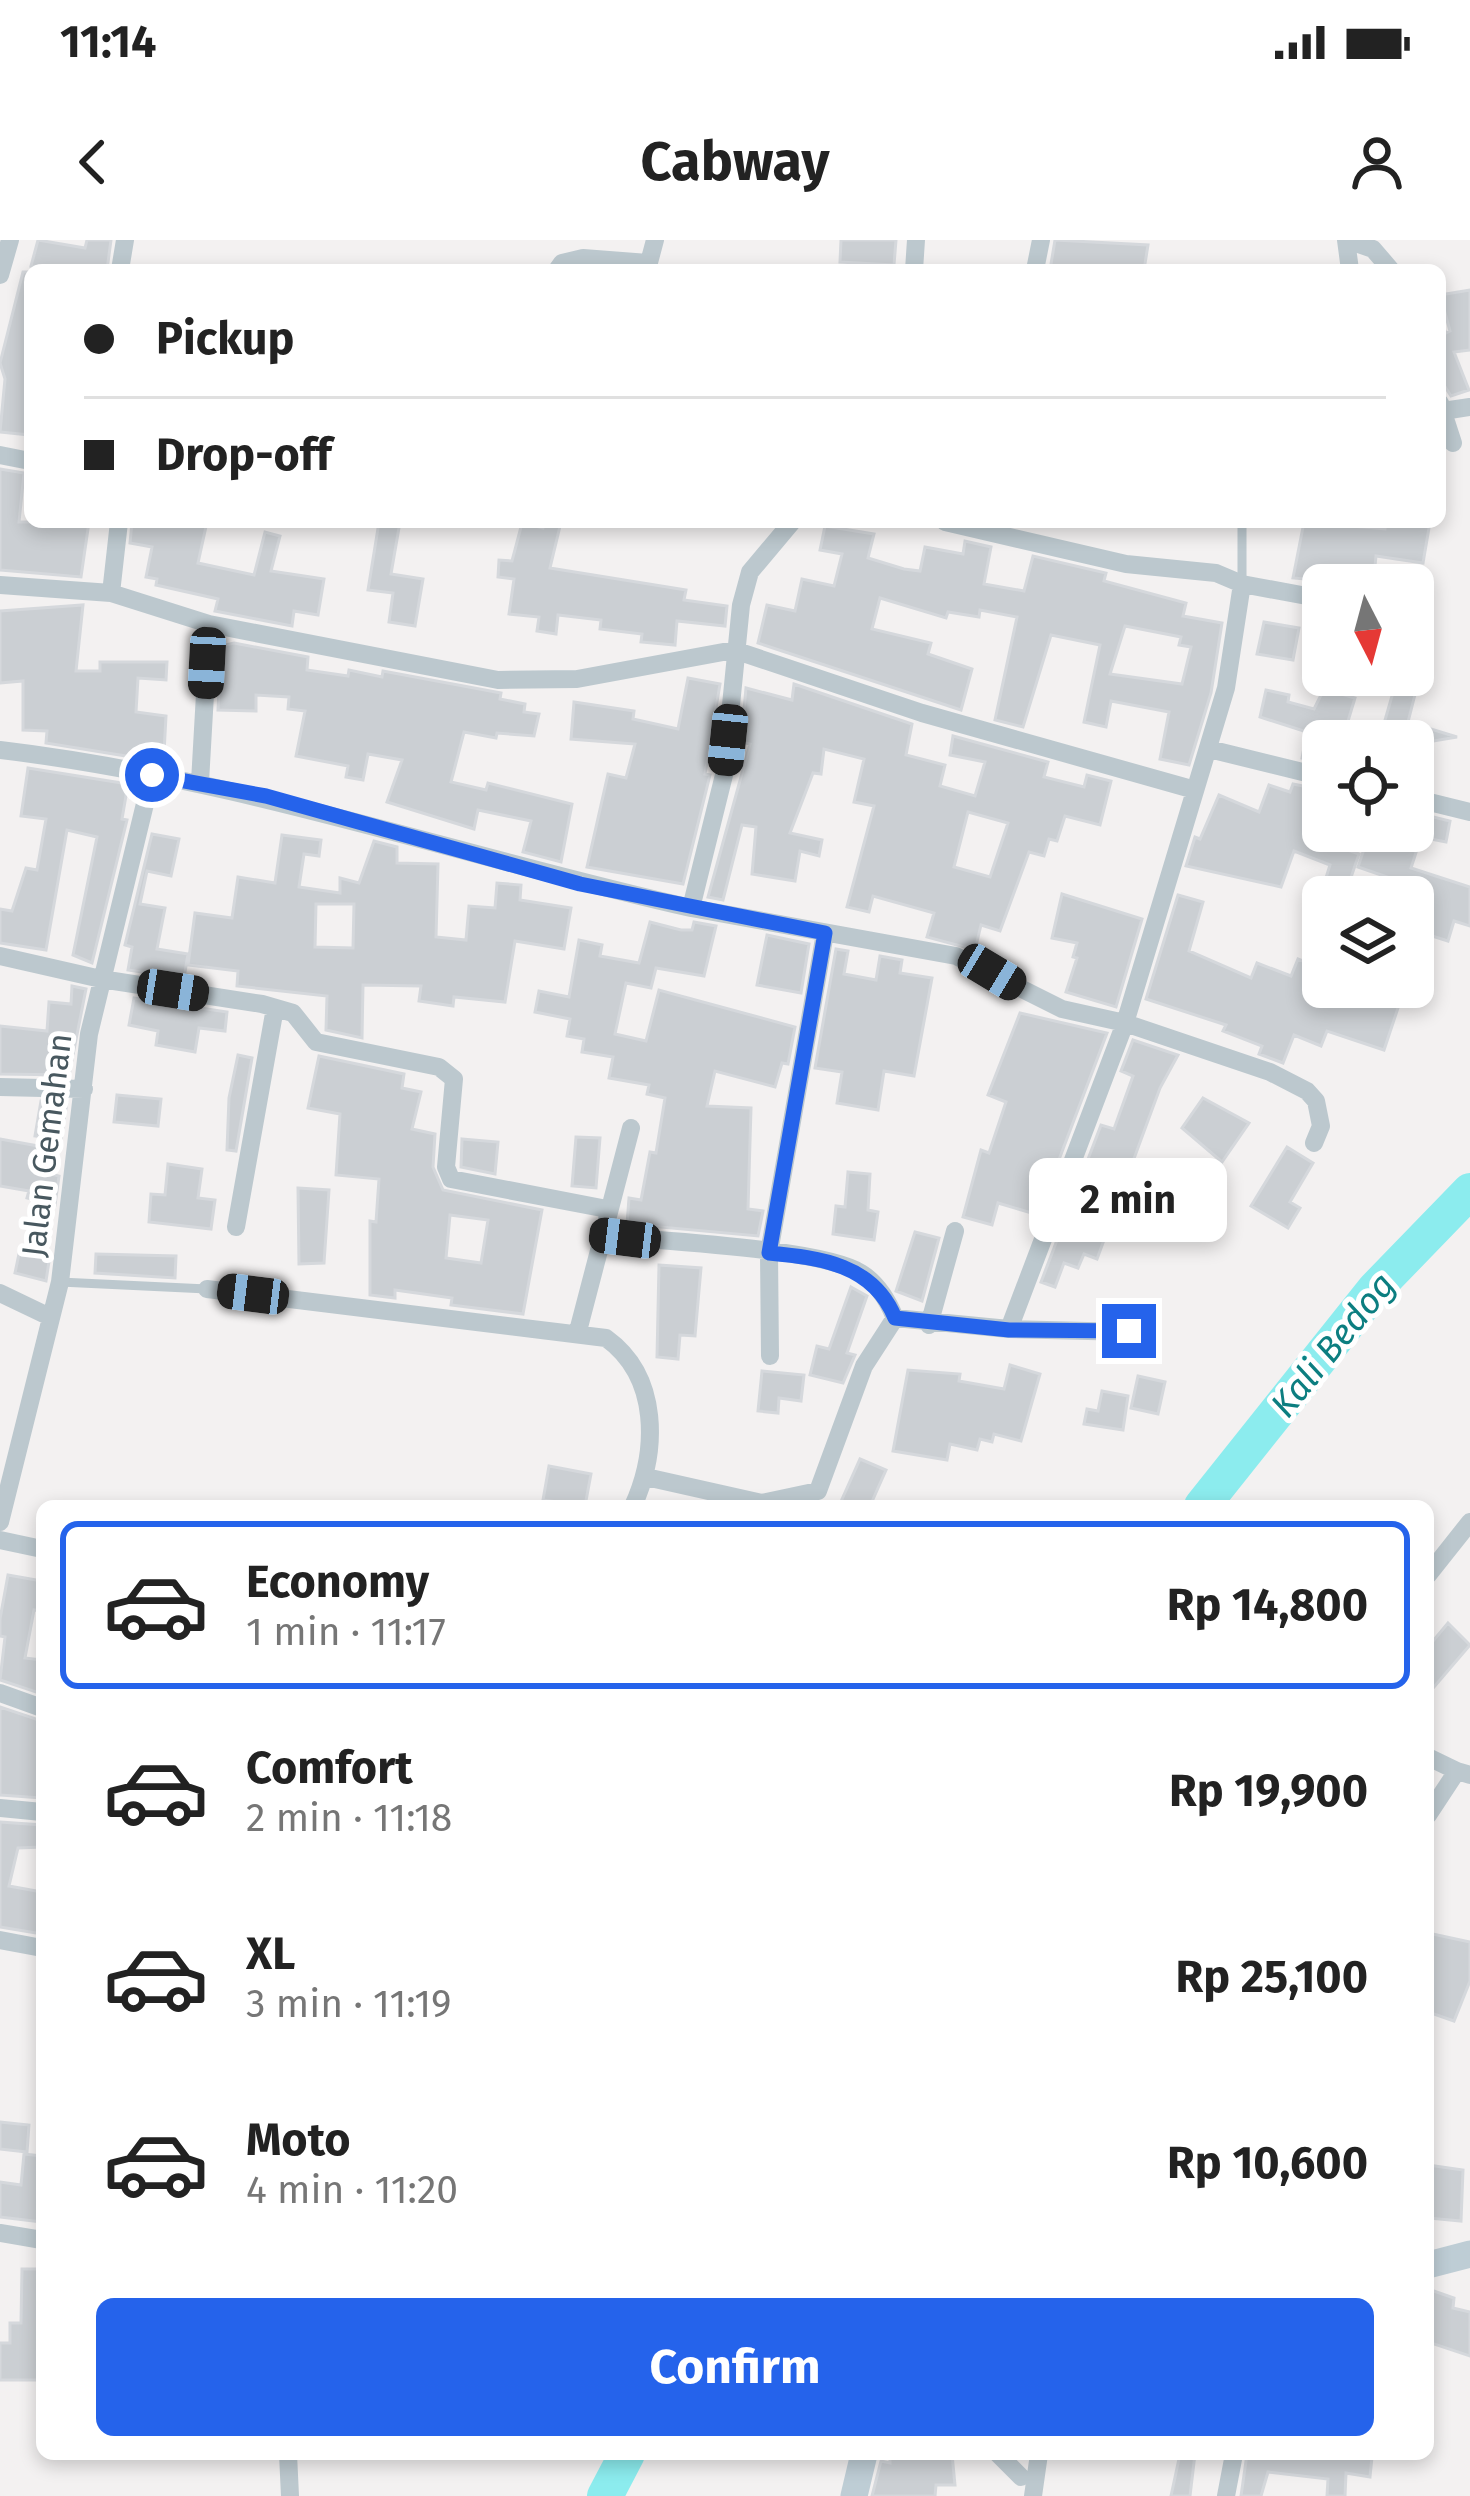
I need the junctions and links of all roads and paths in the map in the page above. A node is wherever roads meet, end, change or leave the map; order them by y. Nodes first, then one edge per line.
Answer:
1 (10, 240) edge
2 (1347, 240) edge
3 (561, 264) edge
4 (626, 264) edge
5 (1386, 264) edge
6 (0, 275) edge
7 (1446, 423) edge
8 (1453, 443) dead end
9 (118, 528) edge
10 (786, 528) edge
11 (971, 528) edge
12 (1242, 528) edge
13 (1242, 584) junction
14 (0, 585) edge
15 (111, 592) junction
16 (1302, 595) edge
17 (208, 624) junction
18 (734, 650) junction
19 (1209, 749) junction
20 (0, 750) edge
21 (1302, 772) edge
22 (152, 775) junction
23 (200, 782) junction
24 (1195, 790) junction
25 (1434, 804) edge
26 (1470, 812) edge
27 (692, 908) junction
28 (825, 933) junction
29 (0, 956) edge
30 (101, 980) junction
31 (275, 1008) junction
32 (1125, 1023) junction
33 (0, 1087) edge
34 (84, 1089) junction
35 (631, 1128) dead end
36 (1314, 1143) dead end
37 (607, 1209) junction
38 (236, 1227) dead end
39 (955, 1232) dead end
40 (601, 1234) junction
41 (769, 1253) junction
42 (60, 1282) junction
43 (207, 1288) joint
44 (0, 1293) edge
45 (50, 1317) junction
46 (895, 1318) junction
47 (929, 1324) junction
48 (1009, 1330) junction
49 (578, 1331) junction
50 (1129, 1331) dead end
51 (770, 1356) dead end
52 (646, 1478) junction
53 (637, 1500) edge
54 (744, 1500) edge
55 (779, 1500) edge
56 (0, 1522) edge
57 (1470, 1522) edge
58 (0, 1540) edge
59 (36, 1548) edge
60 (1434, 1567) edge
61 (0, 1694) edge
62 (36, 1706) edge
63 (1434, 1760) edge
64 (1464, 1773) edge
65 (0, 1808) edge
66 (1434, 1808) edge
67 (36, 1811) edge
68 (0, 1940) edge
69 (36, 1947) edge
70 (0, 2233) edge
71 (36, 2239) edge
72 (1467, 2257) edge
73 (1434, 2264) edge
74 (288, 2460) edge
75 (863, 2460) edge
76 (1004, 2460) edge
77 (1038, 2460) edge
78 (1233, 2460) edge
79 (1021, 2476) dead end
80 (290, 2496) edge
81 (854, 2496) edge
82 (1033, 2496) edge
83 (1226, 2496) edge

1 - 6 street
2 - 5 street
3 - 4 street
7 - 8 street
9 - 15 street
10 - 18 street
11 - 13 street
12 - 13 lane
13 - 16 street
13 - 19 street
14 - 15 street
15 - 17 street
17 - 18 street
17 - 23 street
18 - 24 street
18 - 27 street
19 - 21 street
19 - 24 street
20 - 22 street
22 - 23 street
22 - 30 street, Jalan Gemahan
23 - 27 street
24 - 32 street
25 - 26 street
27 - 28 street
28 - 32 street
28 - 41 street
29 - 30 street
30 - 31 street
30 - 34 street, Jalan Gemahan
31 - 37 street
31 - 38 street
32 - 36 street
32 - 48 street
33 - 34 street
34 - 42 street, Jalan Gemahan
35 - 37 street
37 - 40 street
39 - 47 street
40 - 41 street
40 - 49 street
41 - 46 street
41 - 51 street
42 - 43 lane
42 - 45 street, Jalan Gemahan
43 - 49 street
44 - 45 street
45 - 56 street, Jalan Gemahan
46 - 47 street
46 - 55 street
47 - 48 street
48 - 50 street
49 - 52 street
52 - 53 street
52 - 54 street
57 - 60 street
58 - 59 street
61 - 62 street
63 - 64 street
64 - 66 street
65 - 67 street
68 - 69 street
70 - 71 street
72 - 73 main road
74 - 80 street
75 - 81 main road
76 - 79 street
77 - 82 street
78 - 83 street

